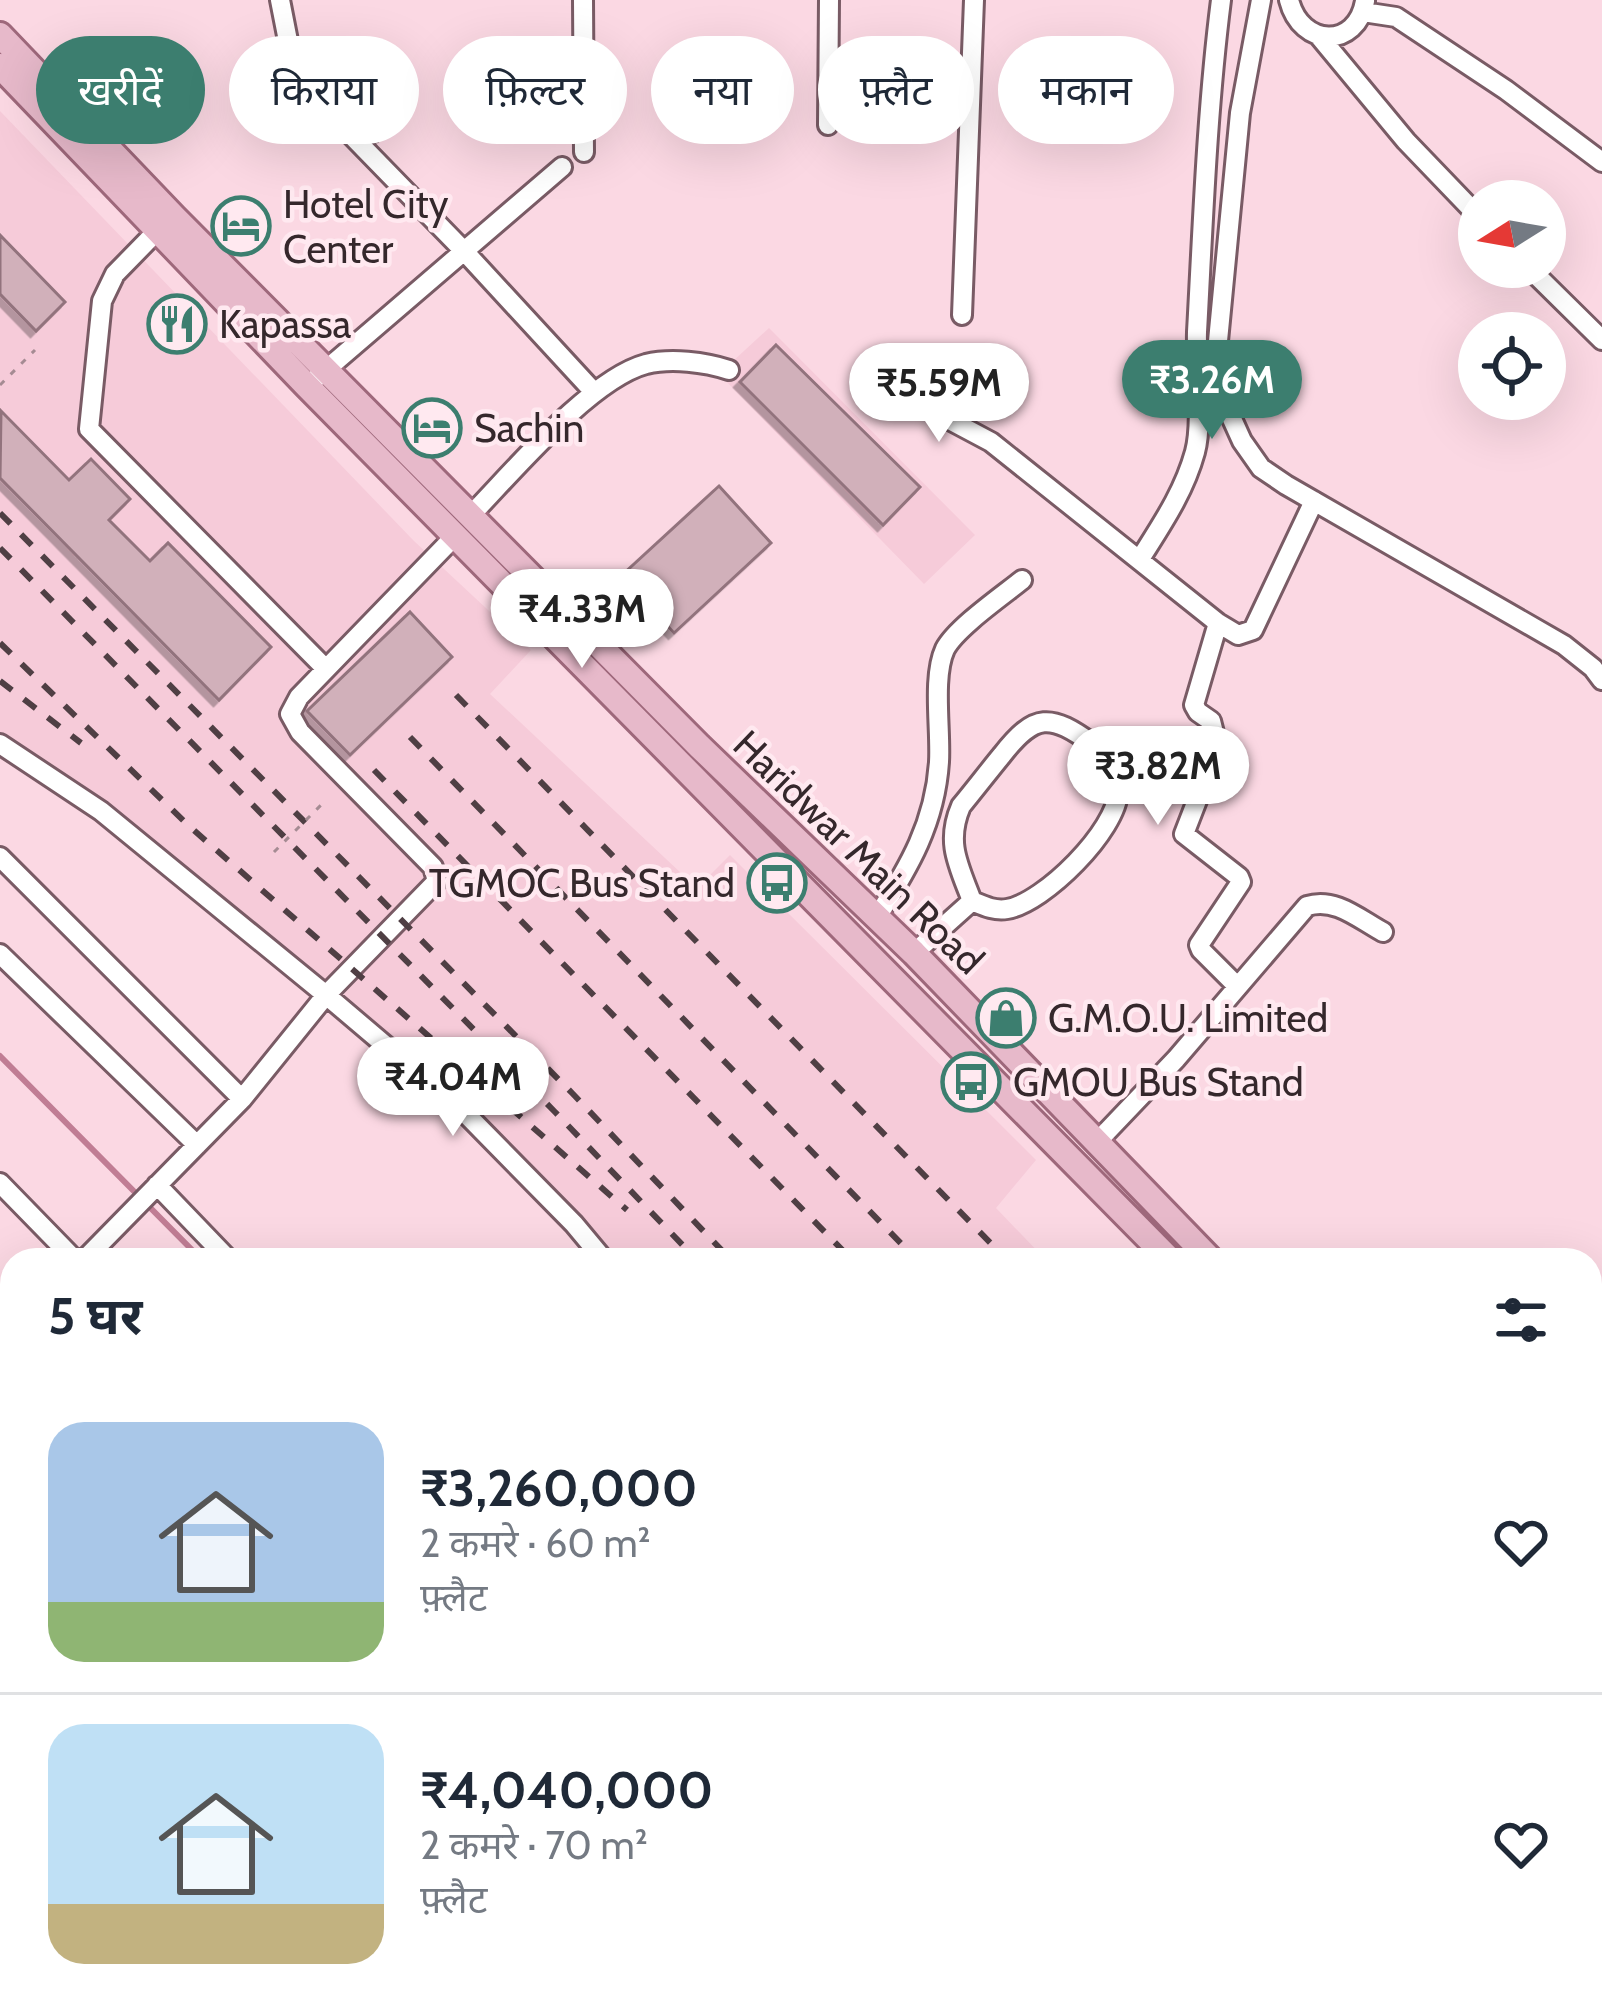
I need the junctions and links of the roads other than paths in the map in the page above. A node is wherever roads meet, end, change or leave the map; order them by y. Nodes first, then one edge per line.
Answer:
1 (280, 0) edge
2 (583, 0) edge
3 (829, 0) edge
4 (974, 0) edge
5 (1221, 0) edge
6 (1261, 0) edge
7 (1287, 0) edge
8 (1364, 6) edge
9 (0, 35) edge
10 (829, 36) edge
11 (1318, 36) junction
12 (0, 65) edge
13 (584, 152) dead end
14 (1602, 162) edge
15 (562, 167) dead end
16 (1458, 195) edge
17 (157, 231) junction
18 (464, 251) junction
19 (1549, 288) edge
20 (962, 314) dead end
21 (1602, 340) edge
22 (729, 370) dead end
23 (316, 378) junction
24 (593, 391) junction
25 (912, 400) dead end
26 (1228, 410) junction
27 (1197, 446) junction
28 (1314, 501) junction
29 (462, 526) junction
30 (1141, 559) junction
31 (1022, 580) dead end
32 (527, 592) junction
33 (1218, 623) junction
34 (326, 669) junction
35 (1602, 680) edge
36 (0, 744) edge
37 (0, 856) edge
38 (972, 901) junction
39 (877, 917) junction
40 (1383, 932) dead end
41 (914, 953) junction
42 (0, 954) edge
43 (1237, 986) junction
44 (326, 995) junction
45 (242, 1099) junction
46 (1096, 1143) junction
47 (197, 1145) junction
48 (0, 1183) edge
49 (148, 1195) junction
50 (1160, 1208) junction
51 (1140, 1229) junction
52 (63, 1248) edge
53 (96, 1248) edge
54 (214, 1248) edge
55 (594, 1248) edge
56 (1158, 1248) edge
57 (1199, 1248) edge

1 - 18 street
2 - 13 street
3 - 10 street
4 - 20 street
5 - 27 street
6 - 26 street
7 - 11 street
8 - 11 street
8 - 14 street
9 - 23 main road, Haridwar Main Road
11 - 16 street
12 - 17 main road, Haridwar Main Road
15 - 18 street
17 - 23 main road, Haridwar Main Road
17 - 34 street
18 - 23 street
18 - 24 street
19 - 21 street
22 - 24 street
23 - 29 main road, Haridwar Main Road
24 - 29 street
25 - 30 street
26 - 27 street
26 - 28 street
27 - 30 street
28 - 33 street
28 - 35 street
29 - 32 main road, Haridwar Main Road
29 - 34 street
30 - 33 street
31 - 39 street
32 - 39 main road, Haridwar Main Road
32 - 51 main road, Haridwar Main Road
33 - 43 street
34 - 44 street
36 - 44 street
37 - 45 street
38 - 38 street
38 - 41 street
39 - 41 main road, Haridwar Main Road
40 - 43 street
41 - 46 main road, Haridwar Main Road
42 - 47 street
43 - 46 street
44 - 45 street
44 - 55 street
45 - 47 street
46 - 50 main road, Haridwar Main Road
47 - 49 street
48 - 52 street
49 - 53 street
49 - 54 street
50 - 51 main road
50 - 57 main road, Haridwar Main Road
51 - 56 main road, Haridwar Main Road

